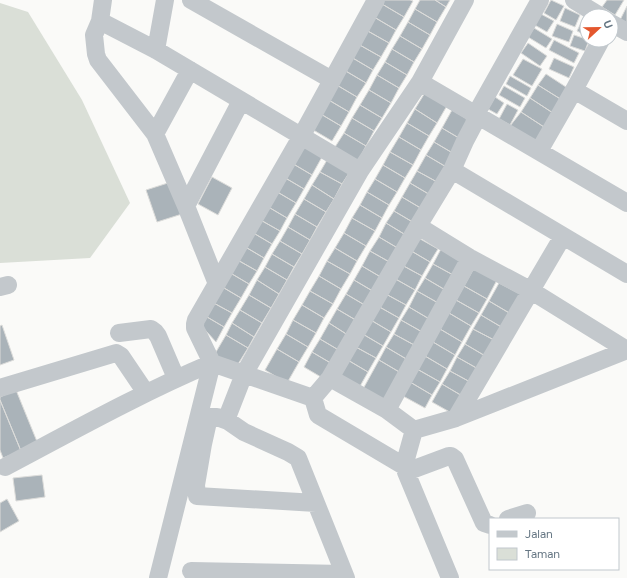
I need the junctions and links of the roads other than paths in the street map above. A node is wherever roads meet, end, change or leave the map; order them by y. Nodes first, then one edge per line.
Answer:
1 (103, 0) edge
2 (165, 0) edge
3 (191, 0) edge
4 (465, 0) edge
5 (540, 0) edge
6 (574, 0) edge
7 (373, 1) edge
8 (587, 8) edge
9 (100, 21) junction
10 (597, 48) edge
11 (156, 50) junction
12 (190, 70) junction
13 (332, 80) junction
14 (420, 82) junction
15 (574, 90) junction
16 (241, 101) junction
17 (476, 114) junction
18 (627, 121) edge
19 (154, 134) junction
20 (301, 137) junction
21 (539, 151) junction
22 (452, 170) junction
23 (360, 171) junction
24 (627, 203) edge
25 (186, 206) junction
26 (418, 226) junction
27 (563, 236) junction
28 (470, 258) junction
29 (627, 274) edge
30 (217, 284) junction
31 (530, 290) junction
32 (119, 333) dead end
33 (627, 350) edge
34 (212, 363) junction
35 (244, 374) junction
36 (176, 378) junction
37 (330, 378) junction
38 (0, 388) edge
39 (146, 393) junction
40 (313, 398) junction
41 (386, 410) junction
42 (456, 418) junction
43 (228, 421) junction
44 (414, 430) junction
45 (5, 467) dead end
46 (405, 469) junction
47 (316, 503) junction
48 (527, 513) dead end
49 (511, 518) edge
50 (489, 525) edge
51 (191, 571) dead end
52 (345, 576) edge
53 (158, 578) edge
54 (450, 578) edge

1 - 9 street
2 - 11 street
3 - 13 street
4 - 14 street
5 - 17 street
6 - 8 street
7 - 13 street
9 - 11 street
9 - 19 street
10 - 15 street
11 - 12 street
12 - 16 street
12 - 19 street
13 - 20 street
14 - 17 street
14 - 23 street
15 - 18 street
15 - 21 street
16 - 20 street
16 - 25 street
17 - 21 street
17 - 22 street
19 - 25 street
20 - 23 street
20 - 30 street
21 - 24 street
22 - 26 street
22 - 27 street
23 - 35 street
25 - 30 street
26 - 28 street
26 - 37 street
27 - 29 street
27 - 31 street
28 - 31 street
28 - 41 street
30 - 34 street
31 - 33 street
31 - 42 street
32 - 36 street
33 - 42 street
34 - 35 street
34 - 36 street
34 - 53 street
35 - 40 street
35 - 43 street
36 - 39 street
37 - 40 street
37 - 41 street
38 - 39 street
39 - 45 street
40 - 46 street
41 - 44 street
42 - 44 street
43 - 47 street
43 - 47 street
44 - 46 street
46 - 50 street
46 - 54 street
47 - 52 street
48 - 49 street
51 - 52 street

